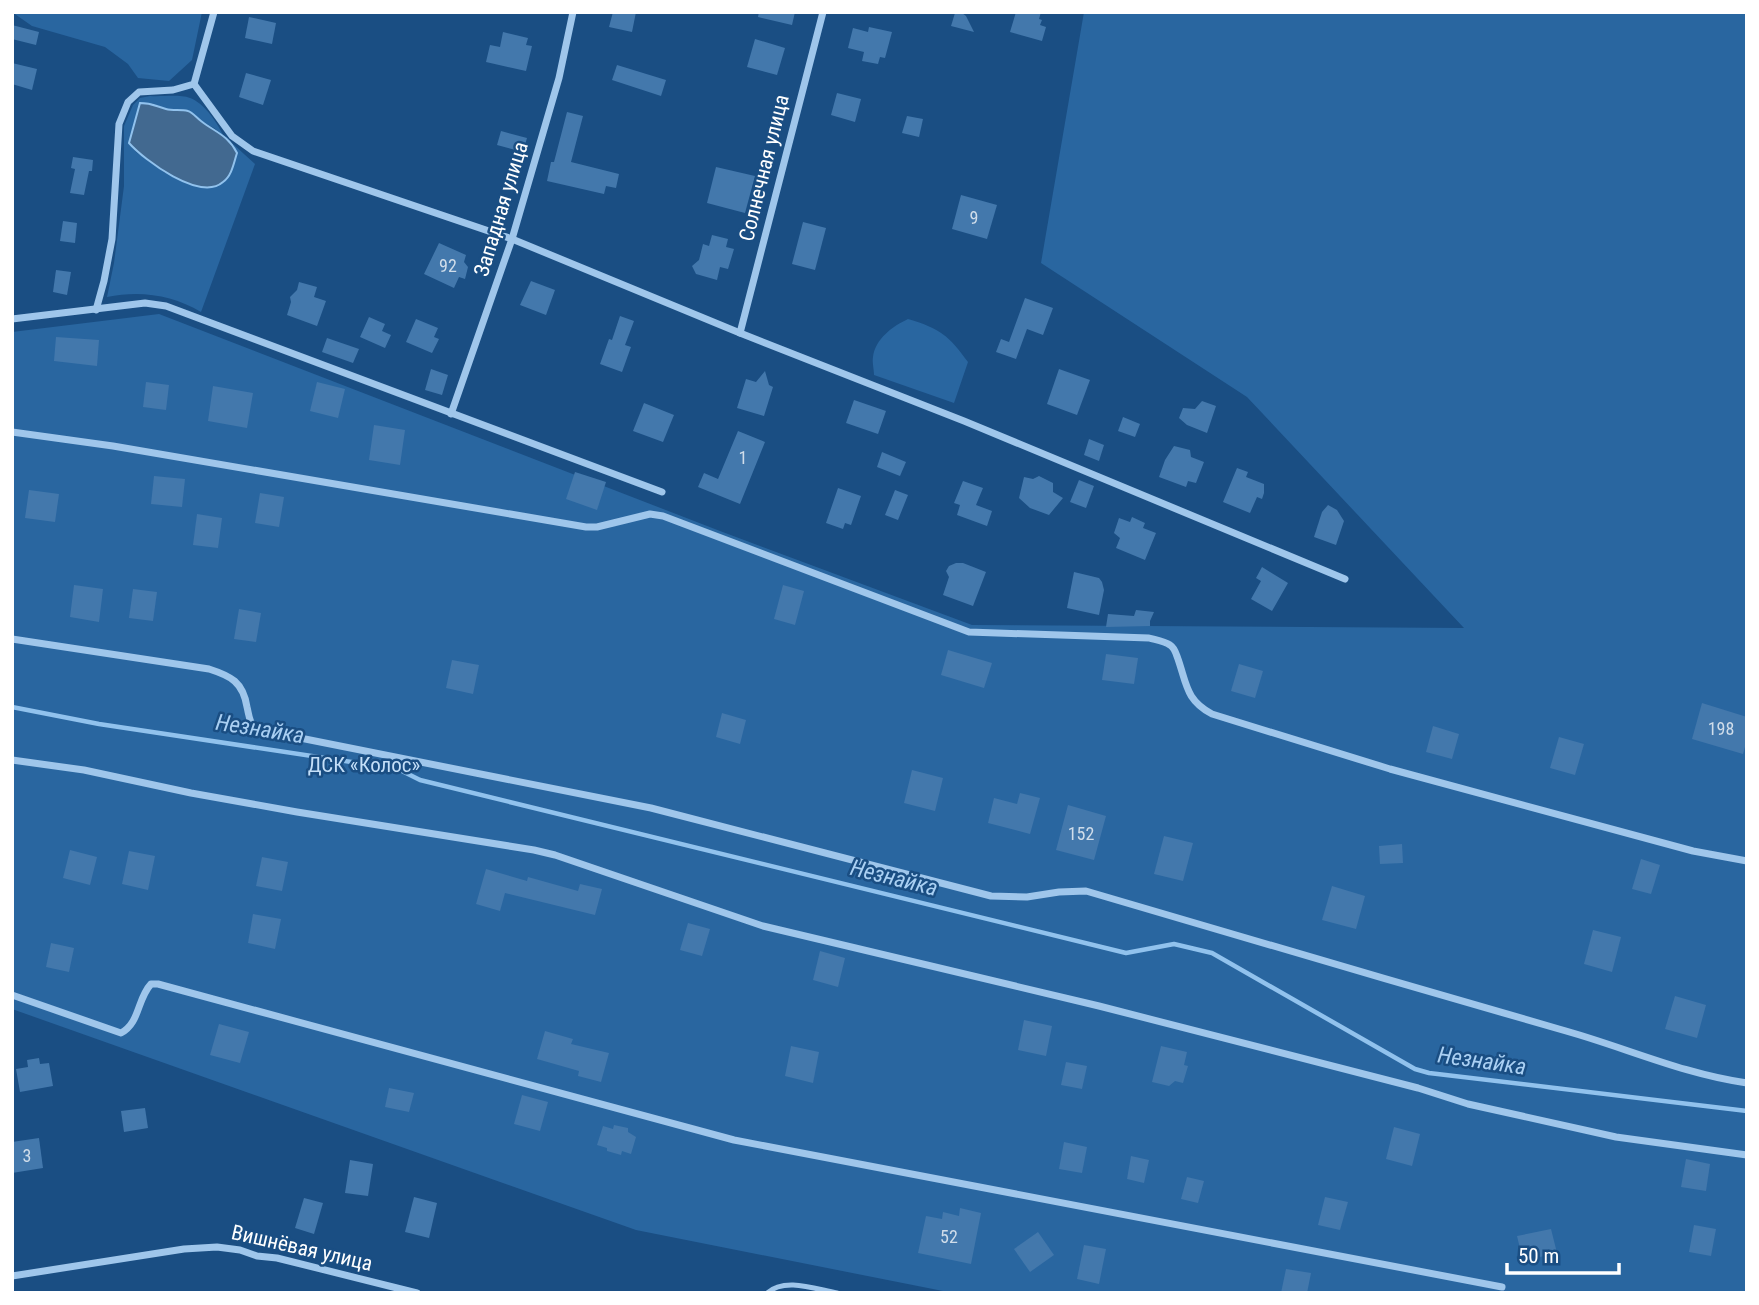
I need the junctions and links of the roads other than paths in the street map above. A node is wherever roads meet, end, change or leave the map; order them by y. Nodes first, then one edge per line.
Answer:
1 (214, 12) edge
2 (573, 12) edge
3 (823, 12) edge
4 (194, 84) junction
5 (512, 239) junction
6 (96, 310) junction
7 (12, 319) edge
8 (740, 333) junction
9 (452, 414) junction
10 (12, 432) edge
11 (662, 492) dead end
12 (1345, 579) dead end
13 (12, 639) edge
14 (12, 760) edge
15 (1747, 861) edge
16 (12, 995) edge
17 (1747, 1083) edge
18 (1747, 1156) edge
19 (12, 1276) edge
20 (1502, 1287) dead end
21 (417, 1293) edge
22 (767, 1293) edge
23 (837, 1293) edge

1 - 4 street
2 - 5 street, Западная улица
3 - 8 street, Солнечная улица
4 - 5 street
4 - 6 street
5 - 8 street
5 - 9 street, Западная улица
6 - 7 street
6 - 9 street
8 - 12 street
9 - 11 street
10 - 15 street
13 - 17 street
14 - 18 street
16 - 20 street
19 - 21 street, Вишнёвая улица
22 - 23 lane

